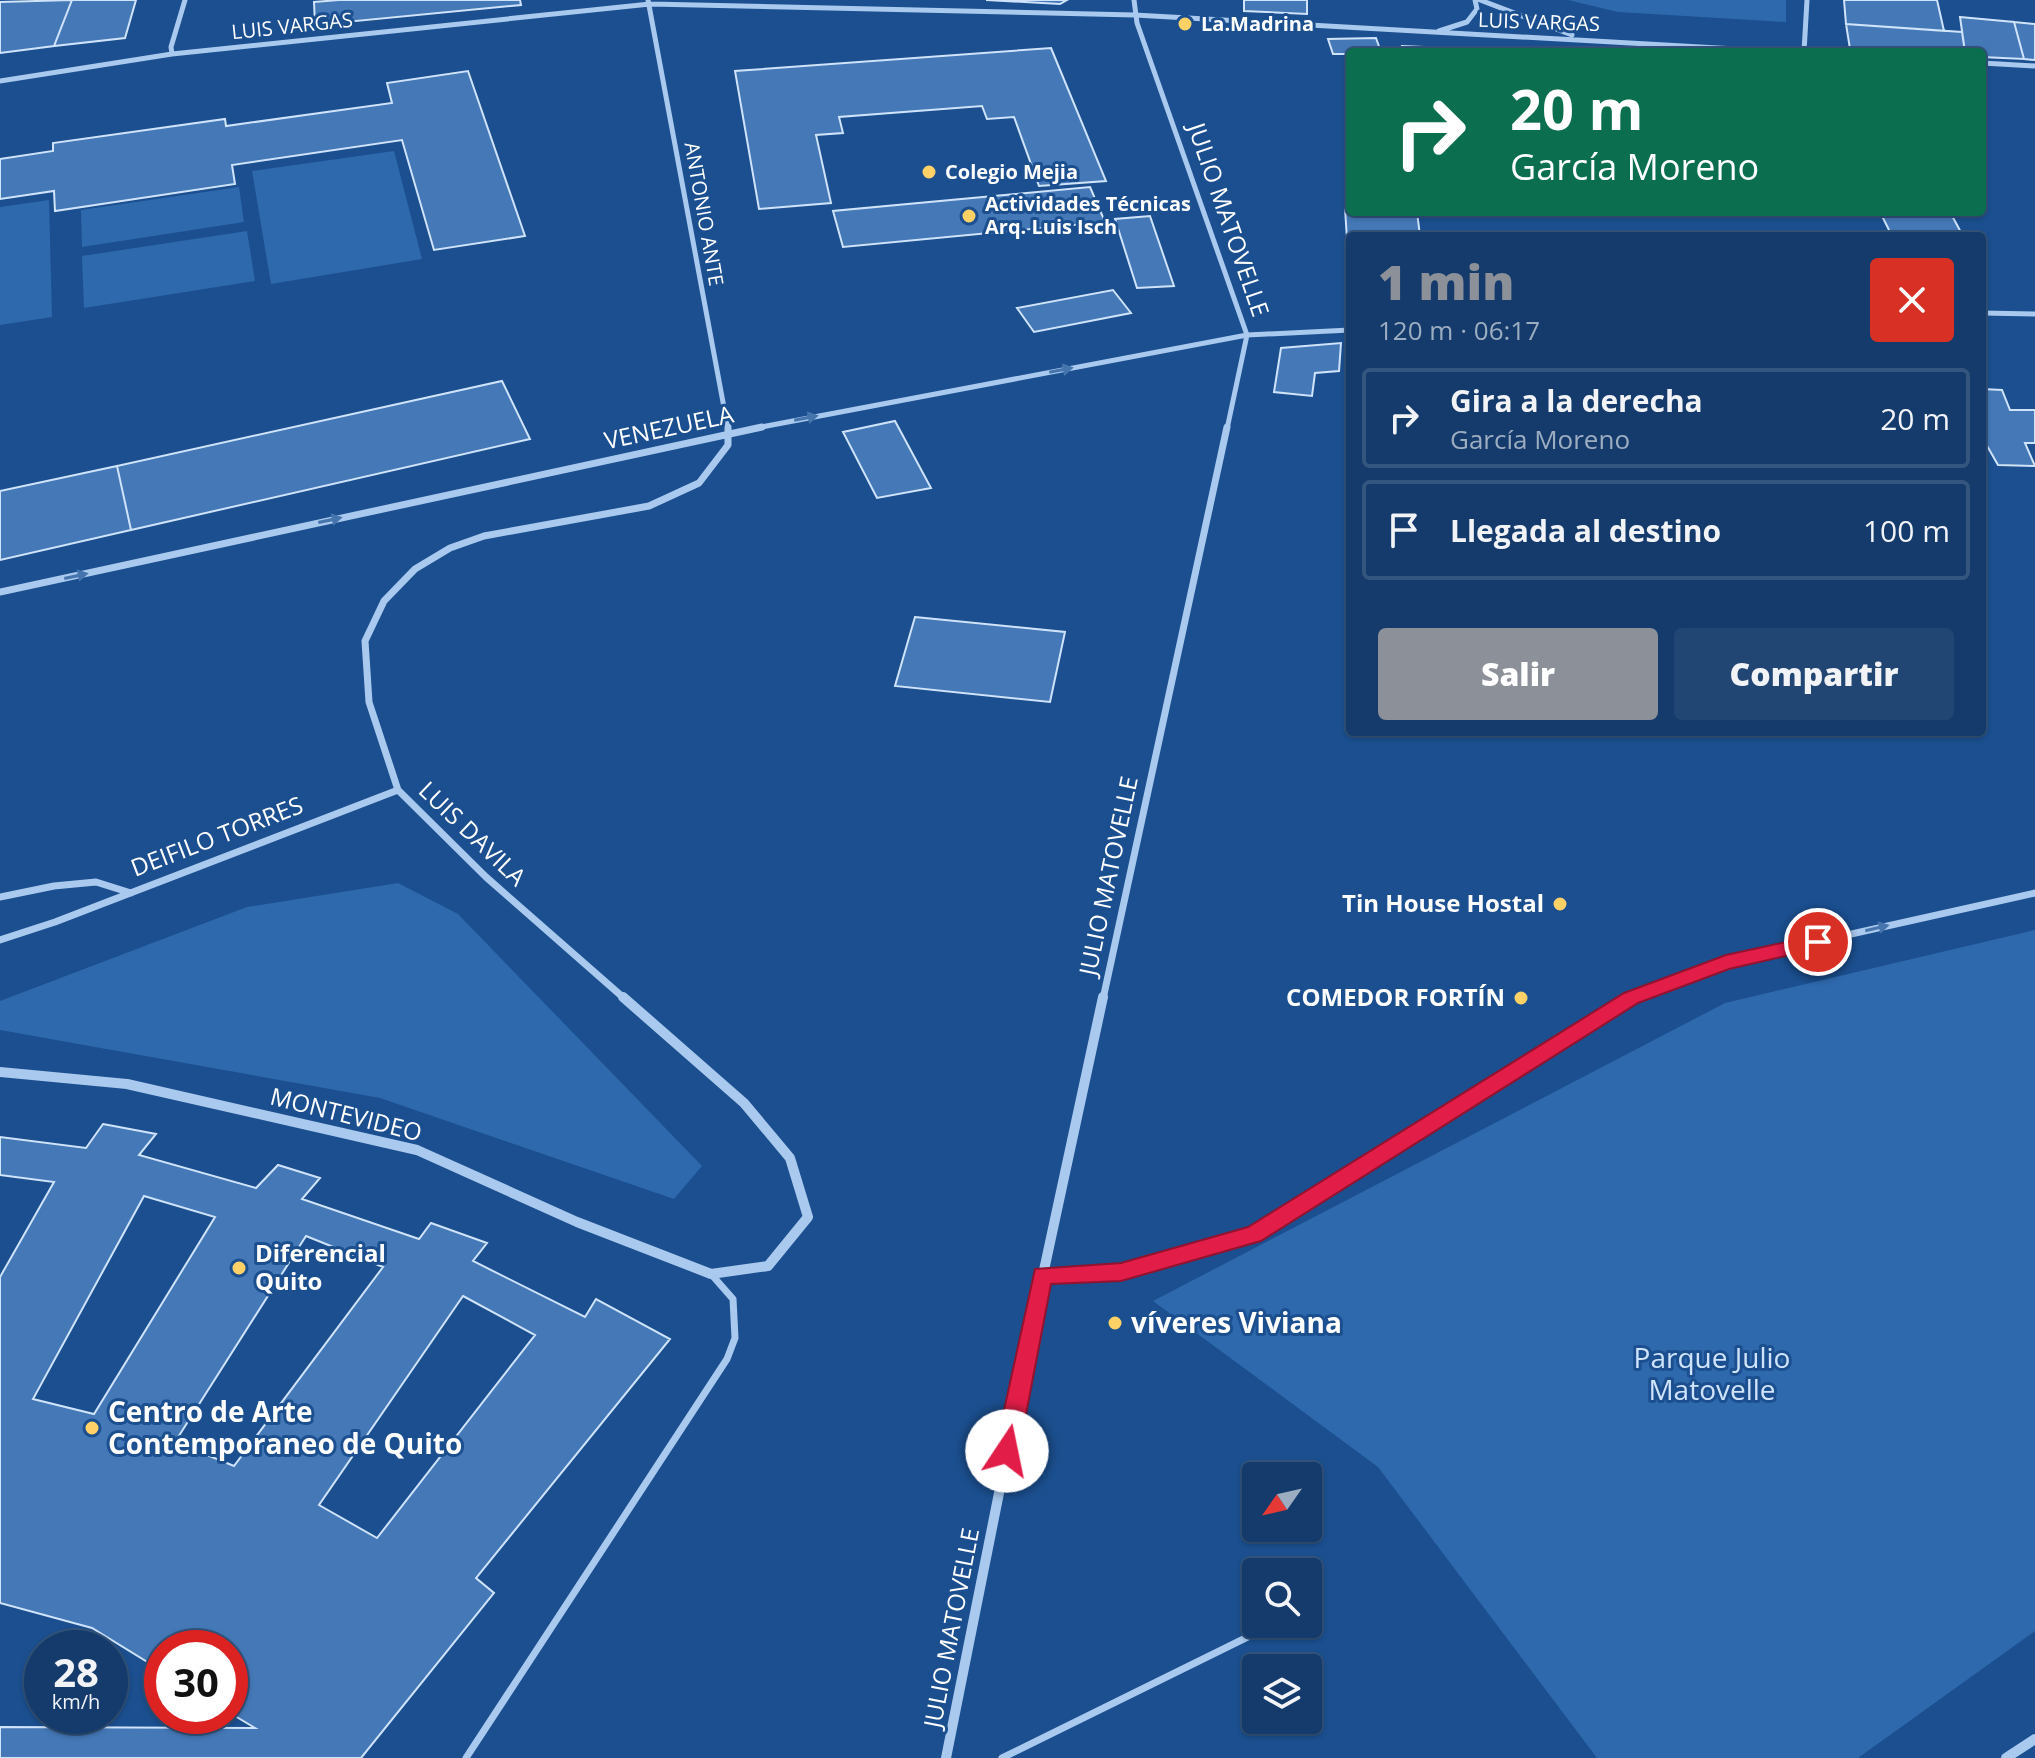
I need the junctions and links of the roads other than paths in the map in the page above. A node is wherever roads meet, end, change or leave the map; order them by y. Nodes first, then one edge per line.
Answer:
1 (185, 0) edge
2 (1134, 0) edge
3 (1477, 0) edge
4 (1807, 0) edge
5 (649, 2) edge
6 (1135, 15) junction
7 (1430, 33) junction
8 (1580, 38) junction
9 (1728, 48) edge
10 (1804, 48) edge
11 (172, 54) junction
12 (1986, 63) edge
13 (2035, 66) edge
14 (0, 81) edge
15 (1986, 313) edge
16 (2035, 314) edge
17 (1346, 330) edge
18 (1247, 335) junction
19 (729, 433) junction
20 (0, 592) edge
21 (398, 790) junction
22 (131, 893) junction
23 (2035, 893) edge
24 (0, 897) edge
25 (0, 940) edge
26 (0, 1072) edge
27 (711, 1274) junction
28 (1042, 1275) junction
29 (1246, 1638) edge
30 (2035, 1739) edge
31 (466, 1758) edge
32 (946, 1758) edge
33 (1002, 1758) edge
34 (2006, 1758) edge

1 - 11 street
2 - 6 street, JULIO MATOVELLE
3 - 7 street
3 - 8 street
4 - 10 street
5 - 6 street, LUIS VARGAS
5 - 11 street, LUIS VARGAS
5 - 19 street, ANTONIO ANTE
6 - 7 street, LUIS VARGAS
6 - 18 street, JULIO MATOVELLE
7 - 8 street, LUIS VARGAS
8 - 9 street, LUIS VARGAS
11 - 14 street, LUIS VARGAS
12 - 13 street
15 - 16 street
17 - 18 street, VENEZUELA
19 -> 18 street, VENEZUELA
18 - 28 street, JULIO MATOVELLE
20 -> 19 street, VENEZUELA
19 - 21 street, LUIS DAVILA
21 - 22 street, DEIFILO TORRES
21 - 27 street, LUIS DAVILA
22 - 24 street, DEIFILO TORRES
22 - 25 street
28 -> 23 street
26 - 27 street, MONTEVIDEO
27 - 31 lane
28 - 32 street, JULIO MATOVELLE
29 - 33 lane
30 - 34 street

